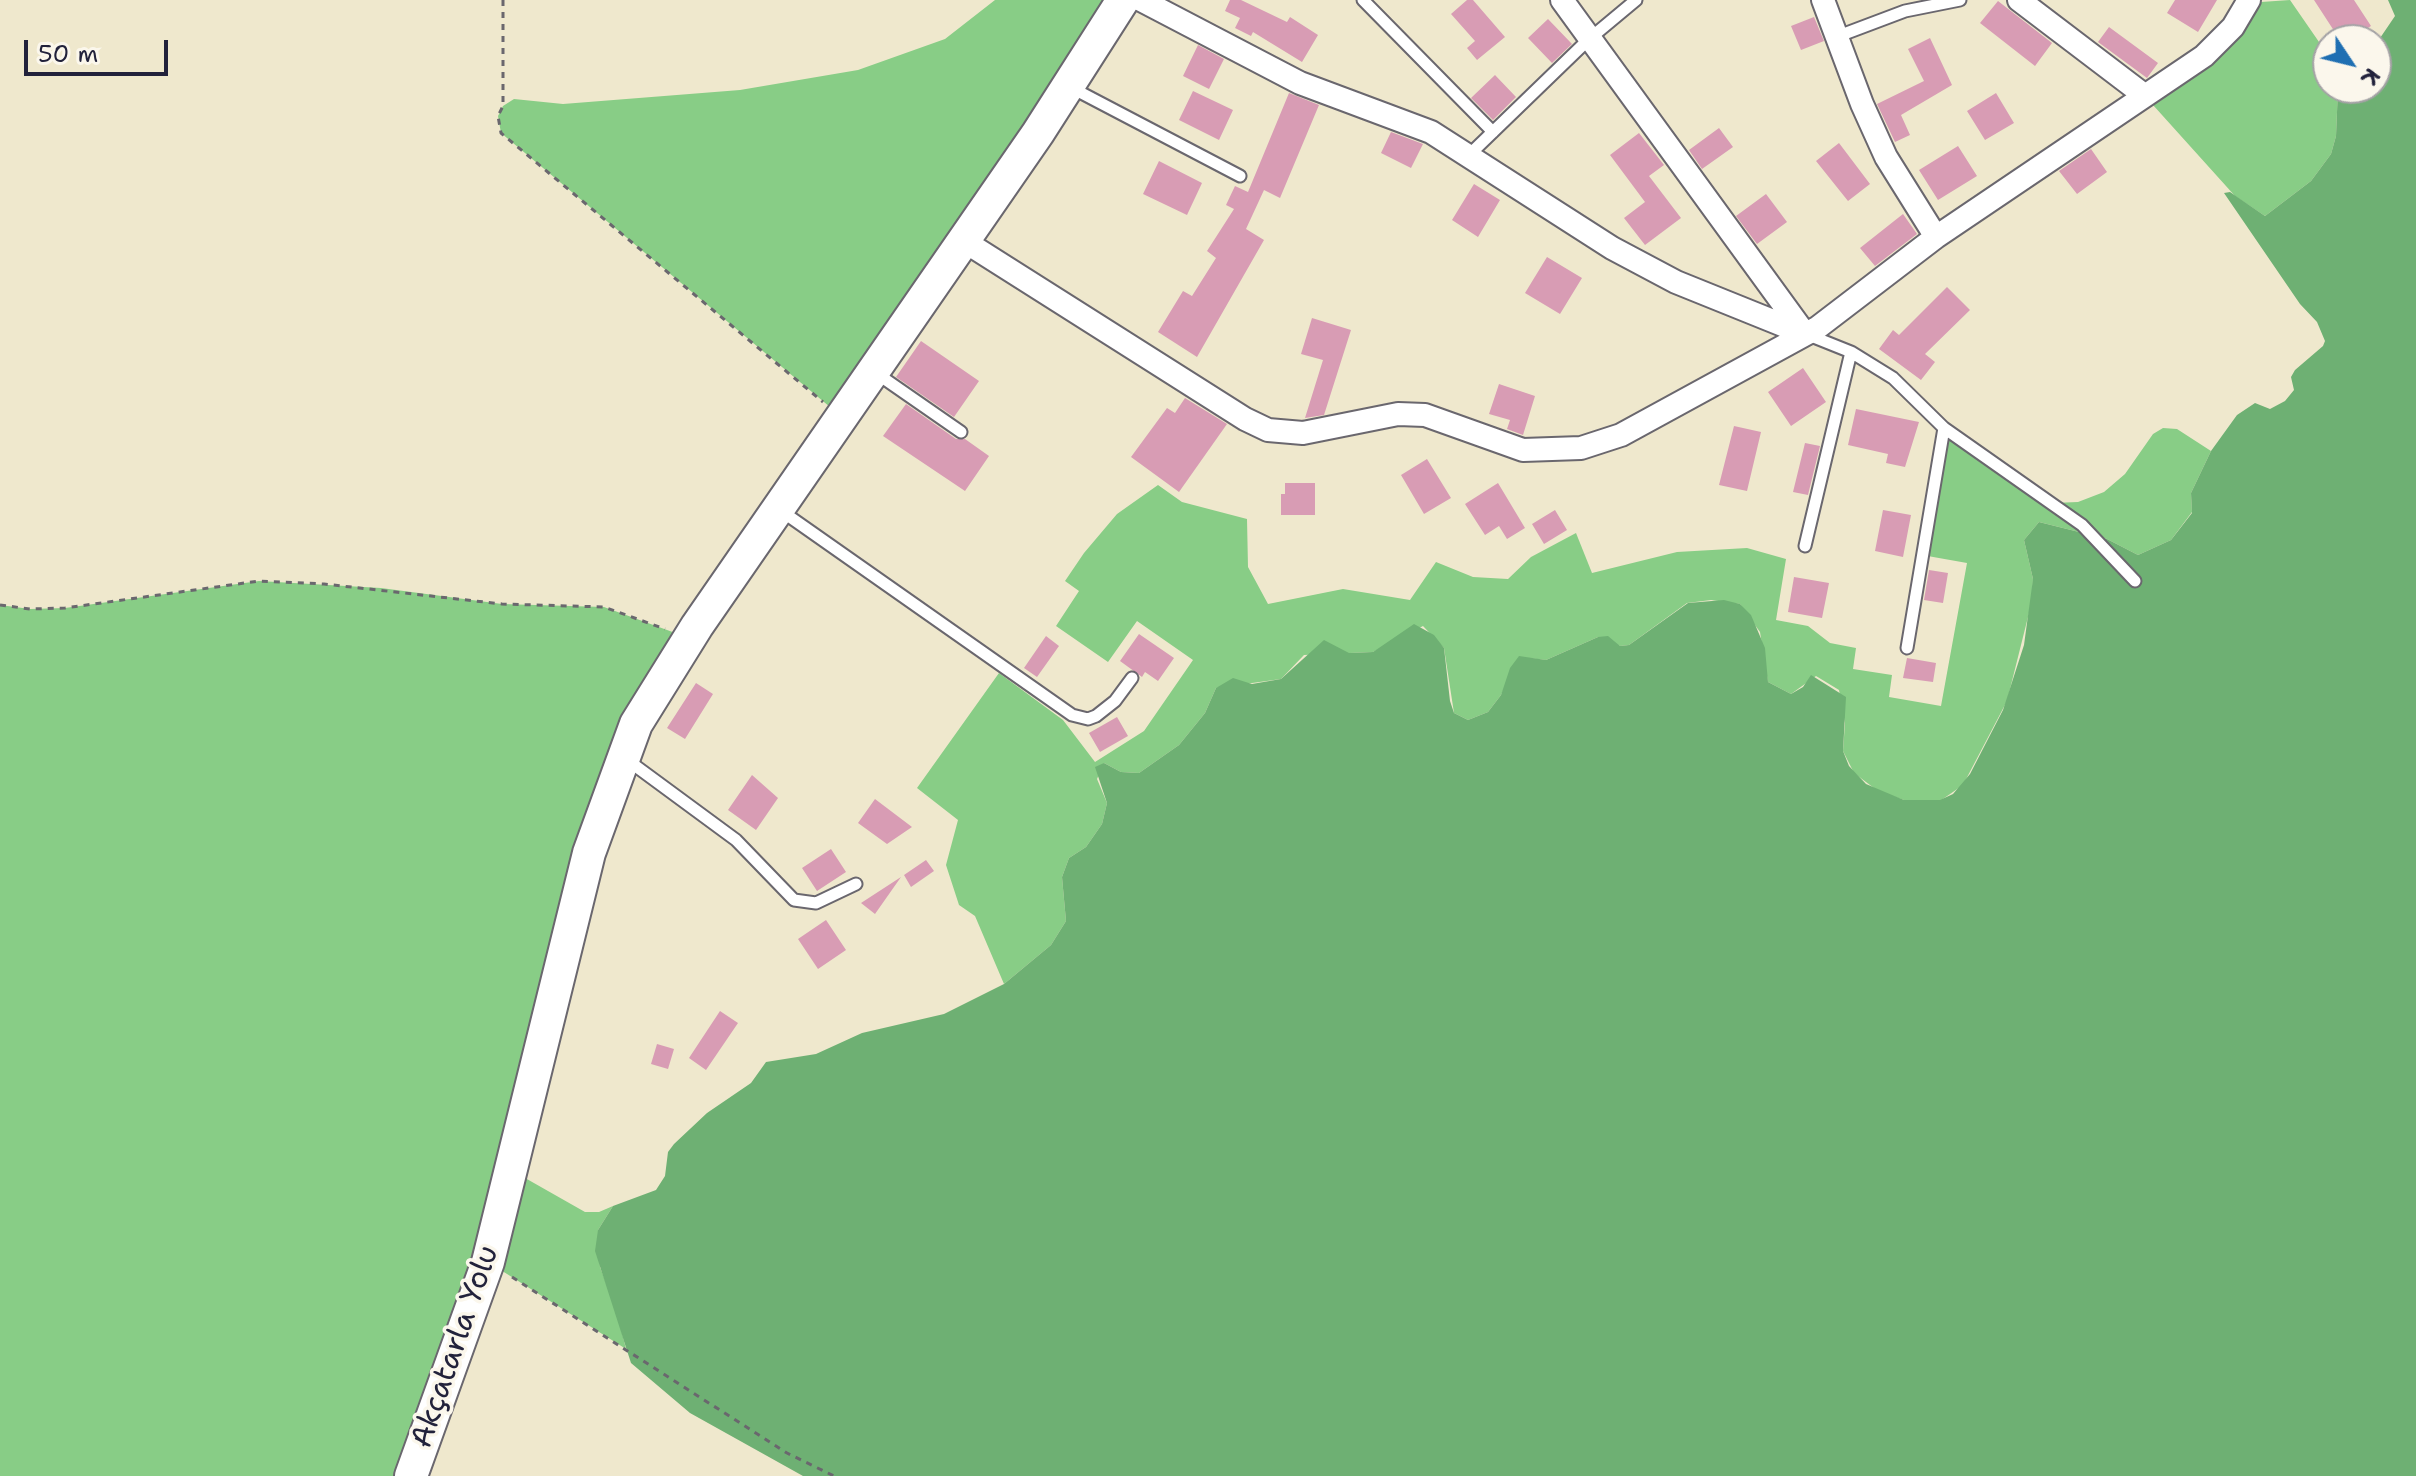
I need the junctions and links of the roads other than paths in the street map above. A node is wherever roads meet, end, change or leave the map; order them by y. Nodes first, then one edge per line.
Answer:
1 (1123, 0) edge
2 (1141, 0) edge
3 (1363, 0) edge
4 (1562, 0) edge
5 (1636, 0) edge
6 (1823, 0) edge
7 (1960, 0) edge
8 (2019, 0) edge
9 (2249, 0) edge
10 (1836, 37) junction
11 (1588, 40) junction
12 (1069, 86) junction
13 (2144, 95) junction
14 (1493, 132) junction
15 (1469, 155) junction
16 (1240, 176) dead end
17 (1936, 237) junction
18 (964, 241) junction
19 (1805, 334) junction
20 (1851, 352) junction
21 (874, 371) junction
22 (1944, 428) junction
23 (961, 432) dead end
24 (778, 509) junction
25 (1805, 546) dead end
26 (2135, 581) dead end
27 (1907, 648) dead end
28 (1132, 678) dead end
29 (622, 757) junction
30 (856, 884) dead end
31 (411, 1476) edge

1 - 12 street, Akçatarla Yolu
2 - 15 street
3 - 14 lane
4 - 11 street
5 - 11 lane
6 - 10 street
7 - 10 lane
8 - 13 street
9 - 13 street
10 - 17 street
11 - 14 lane
11 - 19 street
12 - 16 lane
12 - 18 street, Akçatarla Yolu
13 - 17 street
14 - 15 lane
15 - 19 street
17 - 19 street
18 - 19 street
18 - 21 street, Akçatarla Yolu
19 - 20 lane
20 - 22 lane
20 - 25 lane
21 - 23 lane
21 - 24 street, Akçatarla Yolu
22 - 26 lane
22 - 27 lane
24 - 28 lane
24 - 29 street, Akçatarla Yolu
29 - 30 lane
29 - 31 street, Akçatarla Yolu

